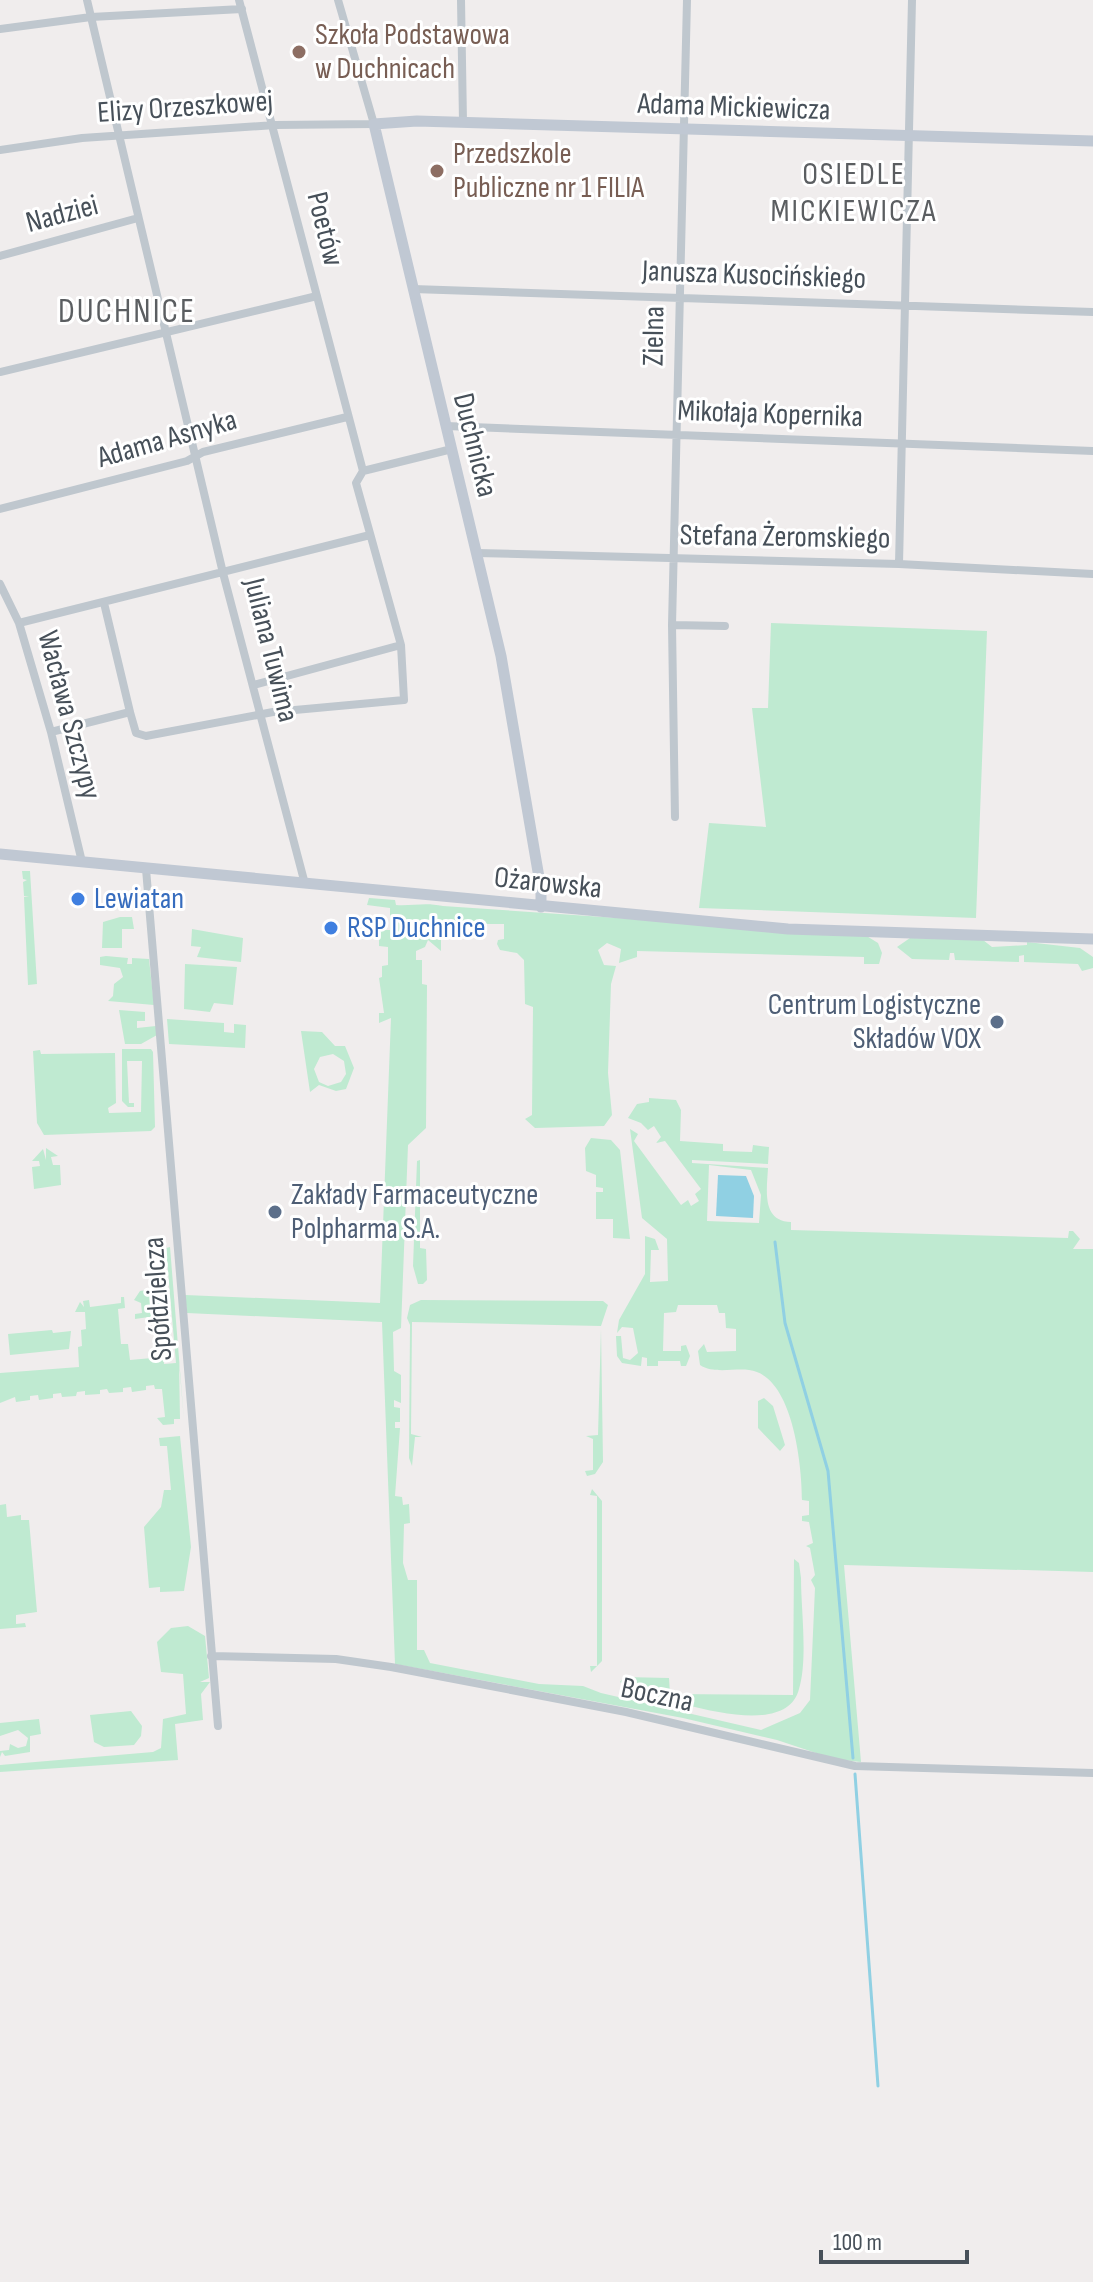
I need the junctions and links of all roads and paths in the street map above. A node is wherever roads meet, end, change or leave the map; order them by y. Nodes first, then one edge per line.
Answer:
1 (87, 0) edge
2 (338, 0) edge
3 (461, 0) edge
4 (687, 0) edge
5 (912, 0) edge
6 (241, 4) edge
7 (91, 17) junction
8 (0, 29) edge
9 (463, 122) junction
10 (374, 124) junction
11 (275, 125) junction
12 (684, 130) junction
13 (121, 136) junction
14 (911, 136) junction
15 (1093, 141) edge
16 (0, 150) edge
17 (138, 218) junction
18 (0, 256) edge
19 (413, 289) junction
20 (679, 295) junction
21 (317, 296) junction
22 (907, 305) junction
23 (1093, 312) edge
24 (167, 332) junction
25 (0, 372) edge
26 (347, 417) junction
27 (446, 426) junction
28 (676, 435) junction
29 (902, 443) junction
30 (452, 449) junction
31 (1093, 451) edge
32 (195, 457) junction
33 (363, 471) junction
34 (0, 509) edge
35 (370, 535) junction
36 (477, 553) junction
37 (673, 558) junction
38 (899, 564) junction
39 (223, 573) junction
40 (1093, 574) edge
41 (0, 584) edge
42 (104, 603) junction
43 (19, 623) junction
44 (672, 625) junction
45 (725, 626) dead end
46 (401, 645) junction
47 (254, 685) junction
48 (130, 712) junction
49 (263, 717) junction
50 (51, 732) junction
51 (675, 817) dead end
52 (0, 854) edge
53 (82, 862) junction
54 (146, 869) junction
55 (305, 884) junction
56 (541, 907) junction
57 (1093, 939) edge
58 (211, 1656) junction
59 (218, 1726) dead end
60 (1093, 1773) edge

1 - 7 street
2 - 10 street, Duchnicka
3 - 9 street
4 - 12 street, Zielna
5 - 14 street
6 - 7 street
6 - 11 street, Poetów
7 - 8 street
7 - 13 street
9 - 10 street, Adama Mickiewicza
9 - 12 street, Adama Mickiewicza
10 - 11 street, Elizy Orzeszkowej
10 - 19 street, Duchnicka
11 - 13 street, Elizy Orzeszkowej
11 - 21 street, Poetów
12 - 14 street, Adama Mickiewicza
12 - 20 street, Zielna
13 - 16 street, Elizy Orzeszkowej
13 - 17 street
14 - 15 street, Adama Mickiewicza
14 - 22 street
17 - 18 street, Nadziei
17 - 24 street
19 - 20 street, Janusza Kusocińskiego
19 - 27 street, Duchnicka
20 - 22 street, Janusza Kusocińskiego
20 - 28 street, Zielna
21 - 24 street
21 - 26 street, Poetów
22 - 23 street, Janusza Kusocińskiego
22 - 29 street
24 - 25 street
24 - 32 street
26 - 32 street, Adama Asnyka
26 - 33 street, Poetów
27 - 28 street, Mikołaja Kopernika
27 - 30 street, Duchnicka
28 - 29 street, Mikołaja Kopernika
28 - 37 street, Zielna
29 - 31 street, Mikołaja Kopernika
29 - 38 street
30 - 33 street
30 - 36 street, Duchnicka
32 - 34 street, Adama Asnyka
32 - 39 street
33 - 35 street, Poetów
35 - 39 street, Juliana Tuwima
35 - 46 street, Poetów
36 - 37 street, Stefana Żeromskiego
36 - 56 street, Duchnicka
37 - 38 street, Stefana Żeromskiego
37 - 44 street, Zielna
38 - 40 street, Stefana Żeromskiego
39 - 42 street
39 - 47 street, Juliana Tuwima
41 - 43 street, Wacława Szczypy
42 - 43 street
42 - 48 street
43 - 50 street, Wacława Szczypy
44 - 45 street
44 - 51 street, Zielna
46 - 47 street
46 - 49 street, Poetów
47 - 49 street, Juliana Tuwima
48 - 49 street
48 - 50 street
49 - 55 street, Juliana Tuwima
50 - 53 street, Wacława Szczypy
52 - 53 street, Ożarowska
53 - 54 street, Ożarowska
54 - 55 street, Ożarowska
54 - 58 street, Spółdzielcza
55 - 56 street, Ożarowska
56 - 57 street, Ożarowska
58 - 59 street, Spółdzielcza
58 - 60 street, Boczna

